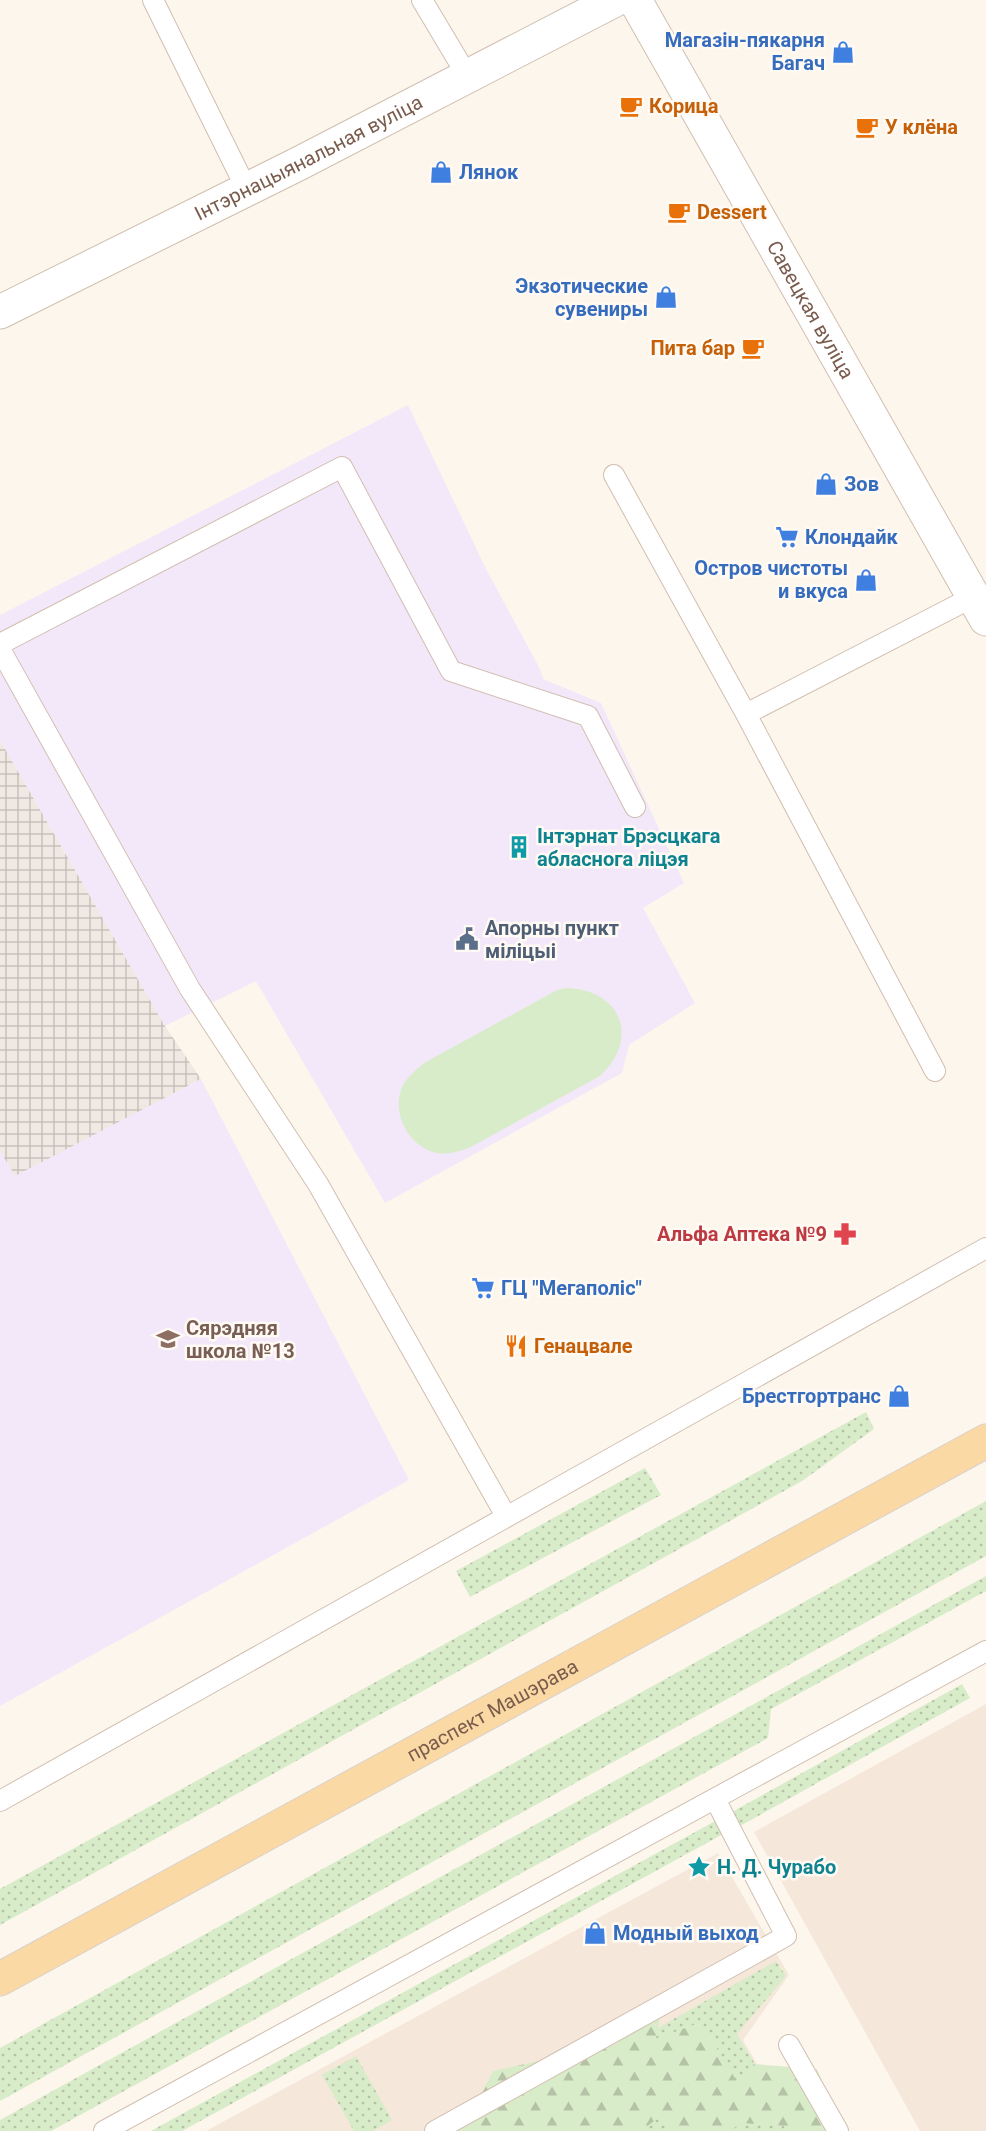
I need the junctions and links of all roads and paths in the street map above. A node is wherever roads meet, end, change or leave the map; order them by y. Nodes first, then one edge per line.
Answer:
1 (153, 0) edge
2 (422, 0) edge
3 (615, 0) edge
4 (635, 0) edge
5 (468, 77) junction
6 (246, 188) junction
7 (0, 312) edge
8 (614, 475) dead end
9 (980, 608) edge
10 (0, 644) edge
11 (0, 649) edge
12 (746, 714) junction
13 (636, 807) dead end
14 (935, 1071) dead end
15 (986, 1248) edge
16 (986, 1441) edge
17 (506, 1516) junction
18 (986, 1652) edge
19 (715, 1799) junction
20 (0, 1801) edge
21 (0, 1979) edge
22 (789, 2045) dead end
23 (104, 2131) edge
24 (435, 2131) edge
25 (838, 2131) edge

1 - 6 lane
2 - 5 lane
3 - 5 street, Інтэрнацыянальная вуліца
4 - 9 street, Савецкая вуліца
5 - 6 street, Інтэрнацыянальная вуліца
6 - 7 street, Інтэрнацыянальная вуліца
8 - 12 lane
9 - 12 lane
10 - 13 lane
11 - 17 lane
12 - 14 lane
15 - 17 lane
16 - 21 main road, праспект Машэрава
17 - 20 lane
18 - 19 lane
19 - 23 lane
19 - 24 lane
22 - 25 lane

